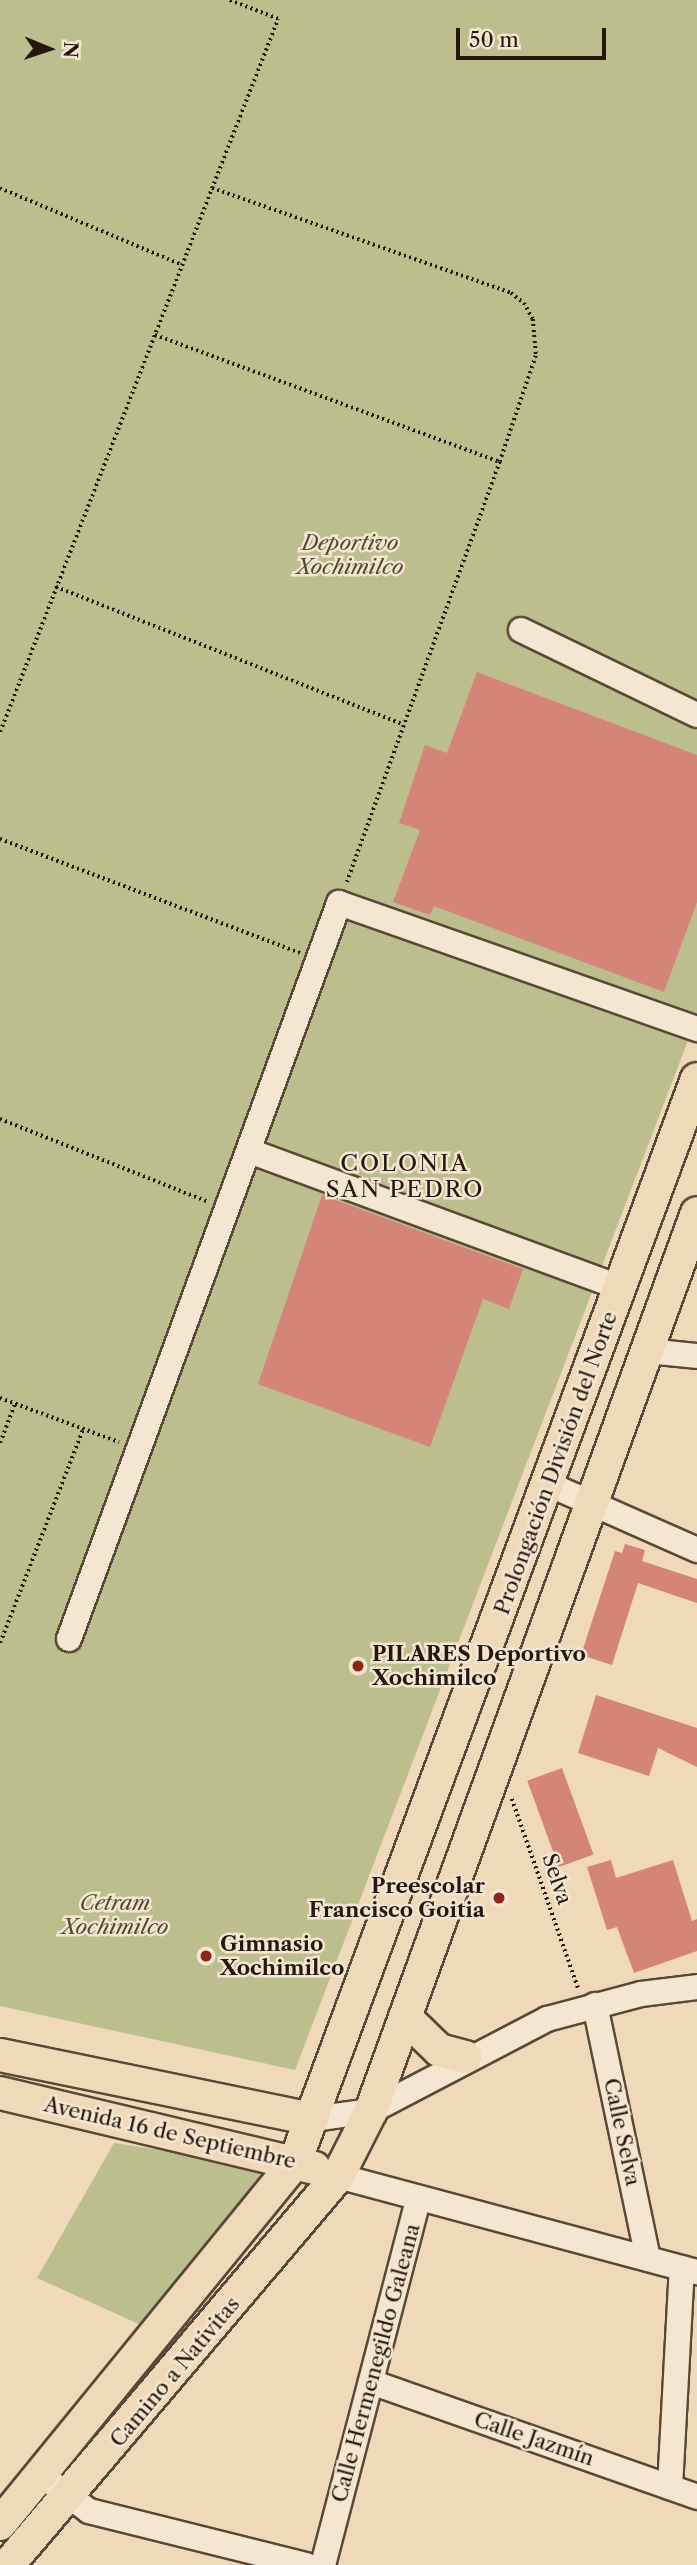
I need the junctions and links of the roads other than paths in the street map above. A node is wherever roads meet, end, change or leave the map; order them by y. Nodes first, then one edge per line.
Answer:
1 (521, 630) dead end
2 (697, 715) edge
3 (697, 1029) edge
4 (697, 1079) edge
5 (249, 1151) junction
6 (696, 1219) edge
7 (621, 1288) junction
8 (647, 1351) junction
9 (697, 1356) edge
10 (590, 1369) junction
11 (635, 1383) junction
12 (548, 1484) junction
13 (592, 1501) junction
14 (697, 1550) edge
15 (69, 1639) dead end
16 (697, 1987) edge
17 (590, 2006) junction
18 (405, 2017) junction
19 (10, 2057) edge
20 (466, 2057) junction
21 (4, 2094) edge
22 (371, 2111) junction
23 (313, 2119) junction
24 (295, 2162) junction
25 (338, 2176) junction
26 (418, 2201) junction
27 (648, 2259) junction
28 (690, 2270) edge
29 (139, 2357) junction
30 (168, 2381) junction
31 (371, 2382) junction
32 (42, 2473) junction
33 (670, 2487) junction
34 (697, 2497) edge
35 (67, 2498) junction
36 (0, 2524) edge
37 (8, 2565) edge
38 (306, 2565) edge
39 (323, 2565) edge

1 - 2 street
3 - 5 street
4 - 7 main road, Prolongación División del Norte
5 - 7 street
5 - 15 street
6 - 8 main road
7 - 10 main road, Prolongación División del Norte
8 - 9 street
8 - 11 main road
10 - 11 main road
10 - 12 main road, Prolongación División del Norte
11 - 13 main road
12 - 13 street
12 - 23 main road, Prolongación División del Norte
13 - 14 street
13 - 18 main road
16 - 17 street
17 - 20 street
17 - 27 street, Calle Selva
18 - 20 main road
18 - 22 main road
19 - 21 main road
19 - 23 main road, Avenida 16 de Septiembre
20 - 22 street
21 - 24 main road, Avenida 16 de Septiembre
22 - 23 street
22 - 25 main road
23 - 24 main road, Prolongación División del Norte
24 - 25 main road, Avenida 16 de Septiembre
24 - 29 main road, Camino a Nativitas
25 - 26 street, Calle Hermenegildo Galeana
25 - 30 main road, Camino a Nativitas
26 - 27 street
26 - 31 street, Calle Hermenegildo Galeana
27 - 28 street
28 - 33 street
29 - 30 main road
29 - 32 main road, Camino a Nativitas
30 - 35 main road, Camino a Nativitas
31 - 33 street, Calle Jazmín
31 - 39 street, Calle Hermenegildo Galeana
32 - 35 street
32 - 36 main road, Camino a Nativitas
33 - 34 street, Calle Jazmín
35 - 37 main road, Camino a Nativitas
35 - 38 street

